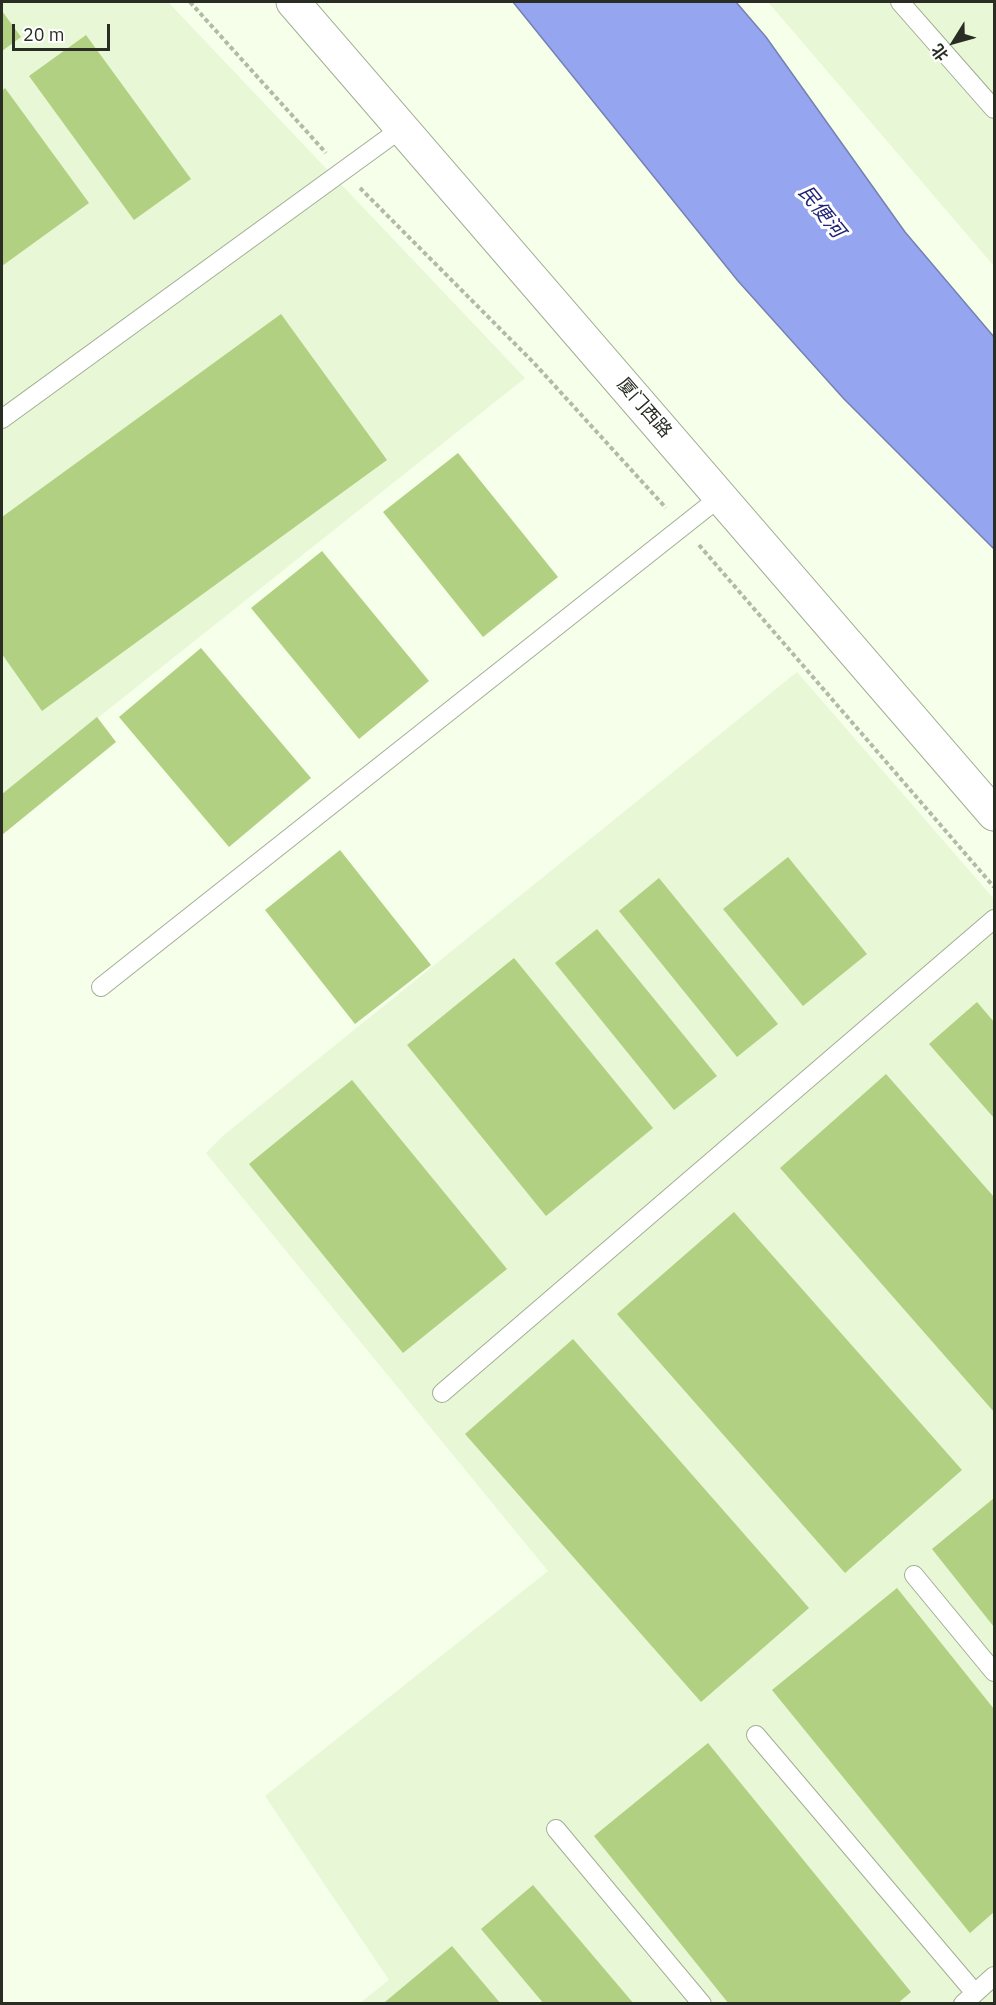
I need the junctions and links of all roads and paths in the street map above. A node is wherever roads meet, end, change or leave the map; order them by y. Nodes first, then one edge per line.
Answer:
1 (190, 2) edge
2 (293, 2) edge
3 (900, 2) edge
4 (994, 109) edge
5 (402, 128) junction
6 (343, 171) junction
7 (2, 419) edge
8 (720, 497) junction
9 (682, 526) junction
10 (994, 814) edge
11 (994, 887) edge
12 (994, 919) edge
13 (101, 987) dead end
14 (442, 1393) dead end
15 (914, 1575) dead end
16 (994, 1672) edge
17 (756, 1735) dead end
18 (556, 1829) dead end
19 (994, 1976) edge
20 (969, 1998) edge
21 (702, 2004) edge

1 - 6 path
2 - 5 street, 厦门西路
3 - 4 lane
5 - 6 lane
5 - 8 street, 厦门西路
6 - 7 lane
6 - 9 path
8 - 9 lane
8 - 10 street, 厦门西路
9 - 11 path
9 - 13 lane
12 - 14 lane
15 - 16 lane
17 - 20 lane
18 - 21 lane
19 - 20 lane

